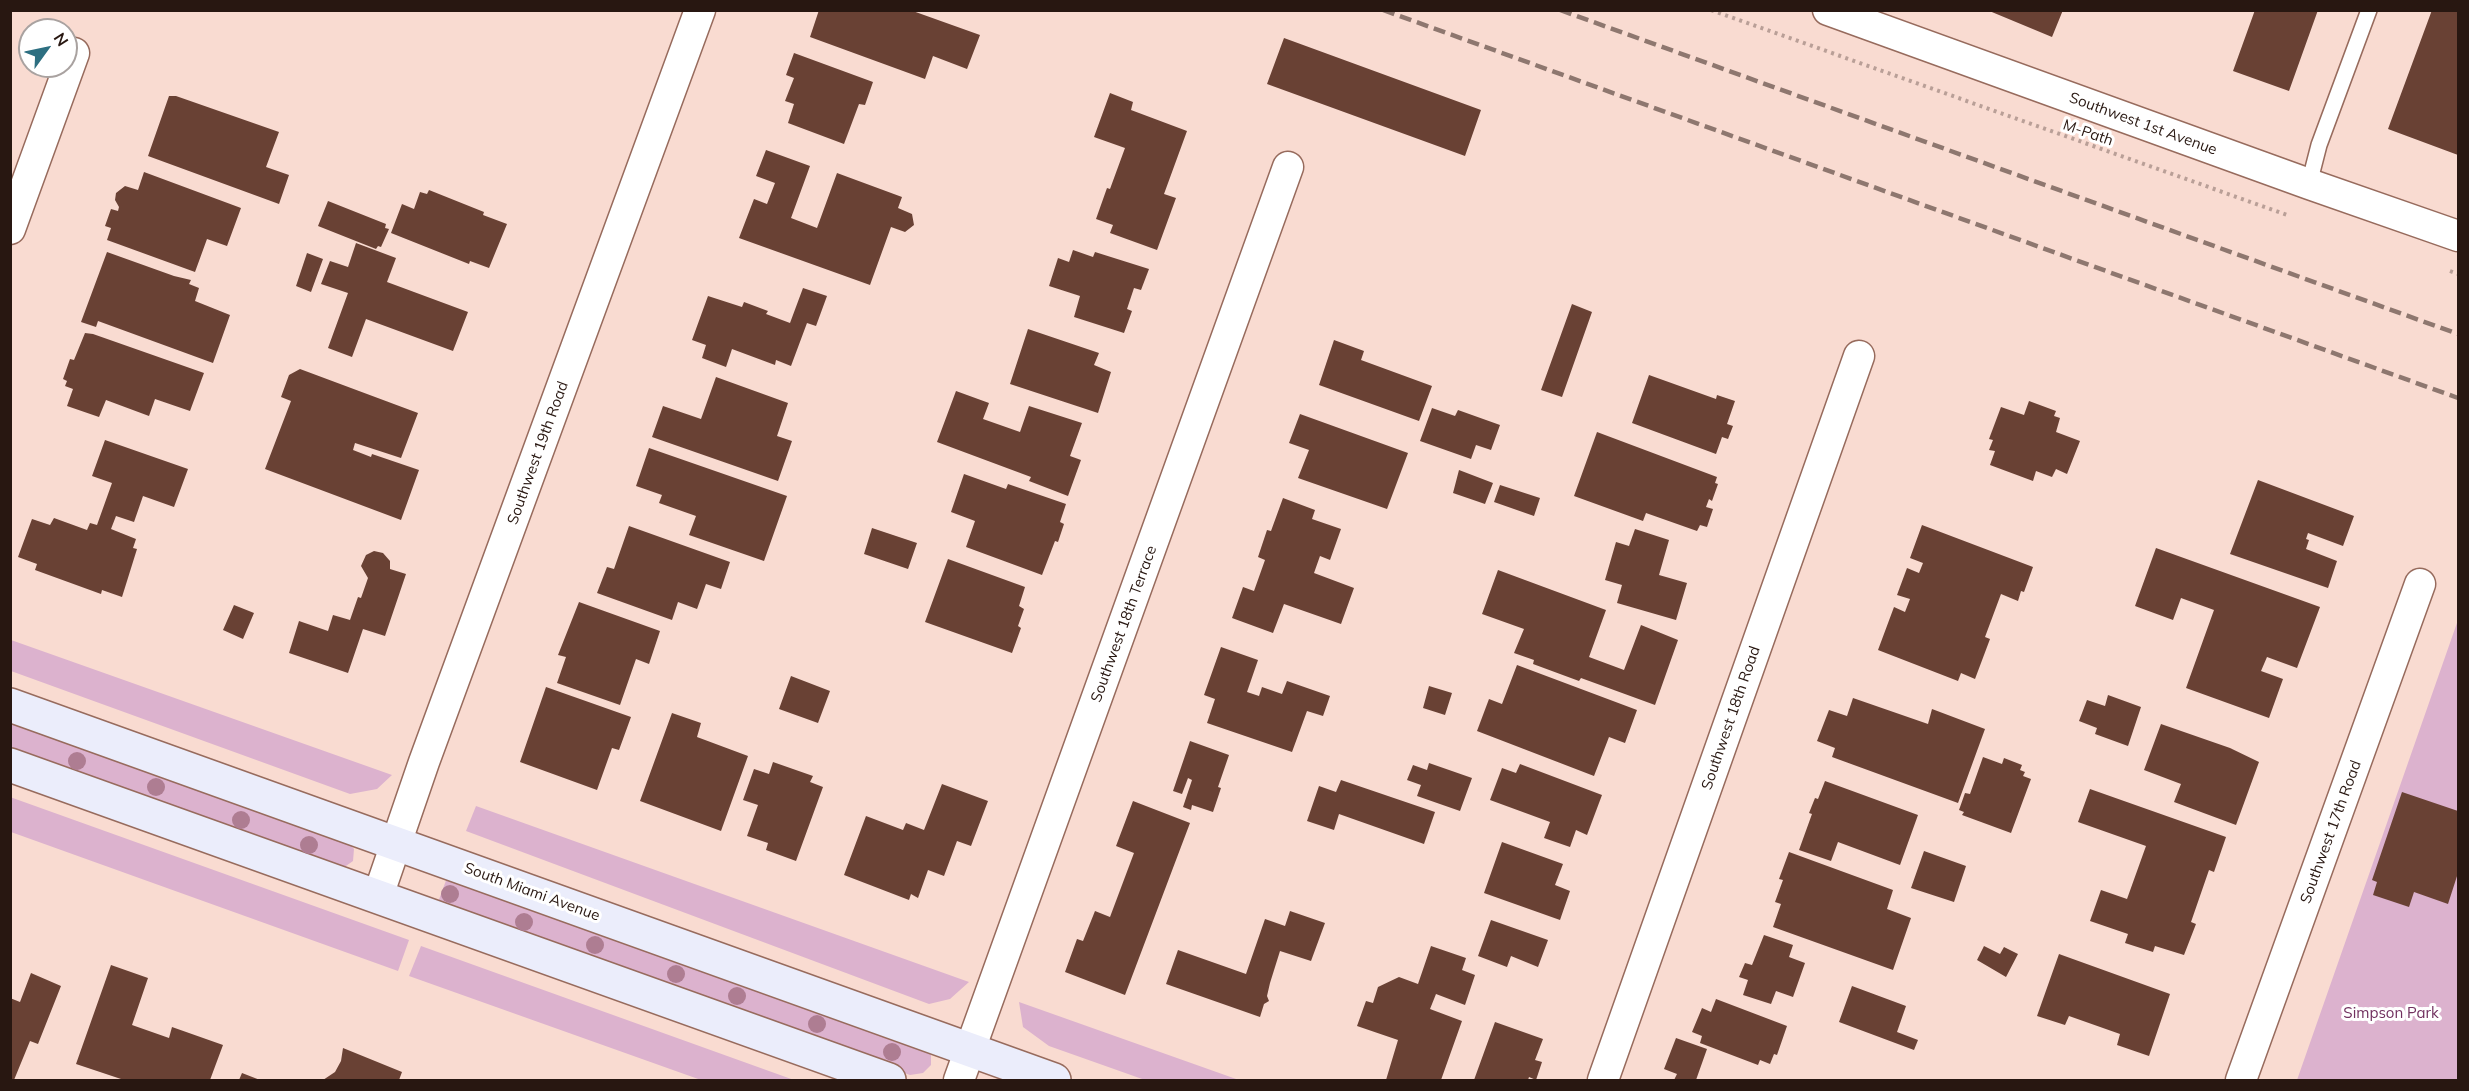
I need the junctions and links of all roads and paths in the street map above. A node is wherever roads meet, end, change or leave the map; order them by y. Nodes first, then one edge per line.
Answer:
1 (700, 10) edge
2 (1711, 10) edge
3 (1828, 10) edge
4 (2369, 10) edge
5 (65, 78) edge
6 (1288, 167) dead end
7 (2309, 184) junction
8 (2300, 220) dead end
9 (10, 229) edge
10 (2458, 236) edge
11 (2447, 270) dead end
12 (2458, 274) edge
13 (1859, 356) dead end
14 (2420, 584) dead end
15 (10, 705) edge
16 (10, 765) edge
17 (395, 842) junction
18 (378, 896) junction
19 (964, 1065) edge
20 (889, 1080) edge
21 (1054, 1080) edge
22 (1603, 1080) edge
23 (2241, 1080) edge

1 - 17 street, Southwest 19th Road
2 - 8 path, M-Path
3 - 7 street, Southwest 1st Avenue
4 - 7 lane
5 - 9 street
6 - 19 street, Southwest 18th Terrace
7 - 10 street, Southwest 1st Avenue
11 - 12 path
13 - 22 street, Southwest 18th Road
14 - 23 street, Southwest 17th Road
15 - 17 main road, South Miami Avenue
16 - 18 main road
17 - 18 street, Southwest 19th Road
17 - 19 main road, South Miami Avenue
18 - 20 main road
19 - 21 main road, South Miami Avenue

